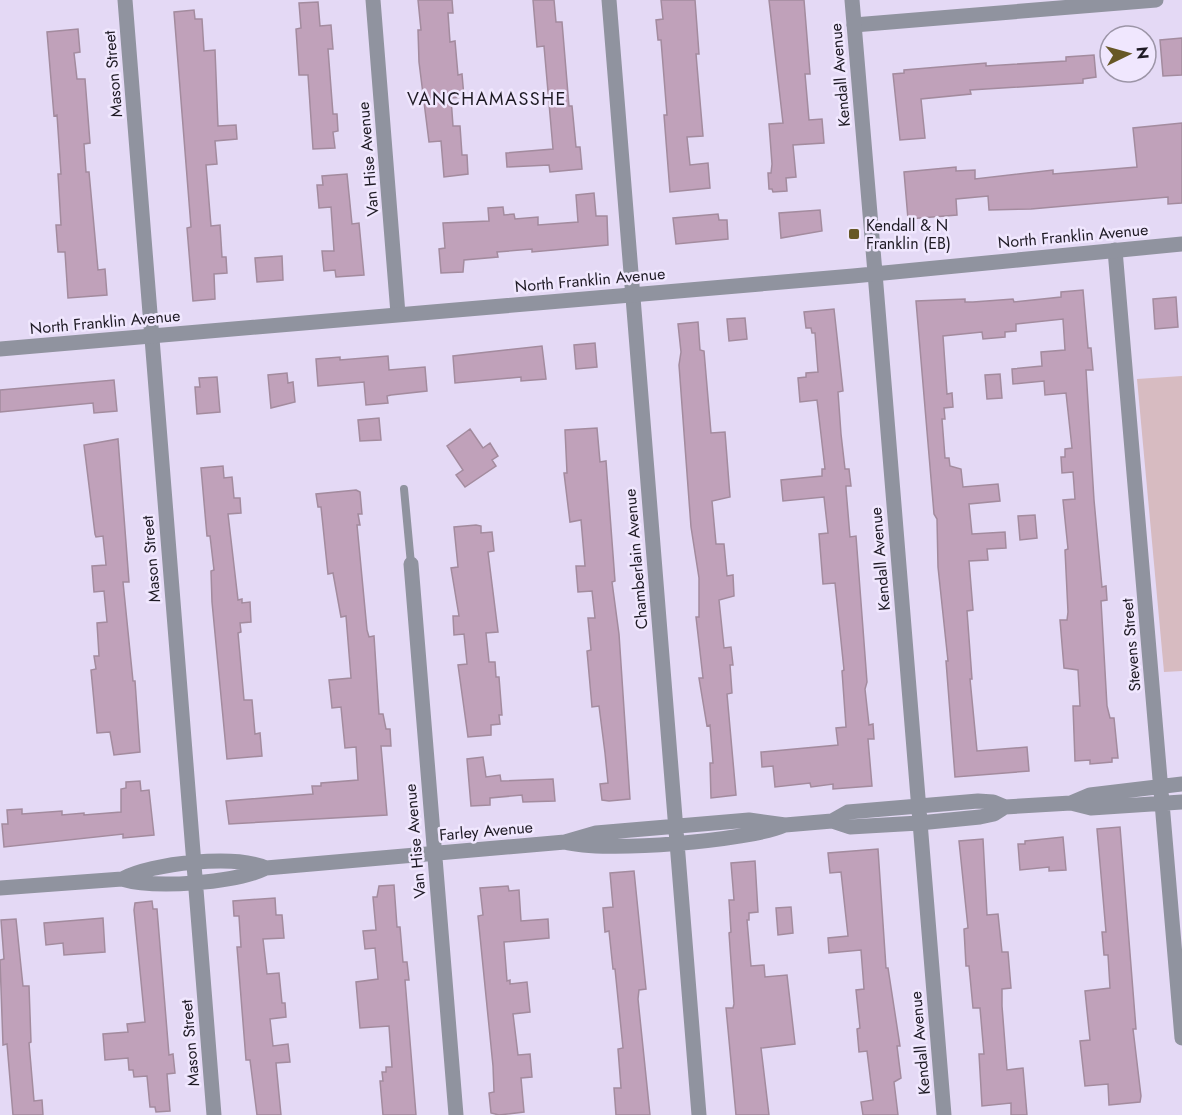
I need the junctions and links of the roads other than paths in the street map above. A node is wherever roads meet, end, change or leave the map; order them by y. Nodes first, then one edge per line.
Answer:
1 (125, 0) edge
2 (373, 0) edge
3 (609, 0) edge
4 (852, 0) edge
5 (1156, 0) edge
6 (854, 25) junction
7 (1182, 244) edge
8 (1115, 250) junction
9 (875, 273) junction
10 (633, 295) junction
11 (398, 314) junction
12 (152, 335) junction
13 (0, 349) edge
14 (404, 489) dead end
15 (411, 564) joint
16 (1182, 784) edge
17 (1161, 786) junction
18 (1182, 802) edge
19 (1071, 803) junction
20 (1163, 804) junction
21 (918, 806) junction
22 (1005, 807) junction
23 (832, 821) junction
24 (919, 823) junction
25 (676, 825) junction
26 (785, 825) junction
27 (566, 842) junction
28 (677, 842) junction
29 (434, 854) junction
30 (194, 864) junction
31 (266, 868) junction
32 (122, 879) junction
33 (195, 881) junction
34 (0, 888) edge
35 (1182, 1038) edge
36 (214, 1115) edge
37 (456, 1115) edge
38 (699, 1115) edge
39 (945, 1115) edge

1 - 12 street, Mason Street
2 - 11 street, Van Hise Avenue
3 - 10 street, Chamberlain Avenue
4 - 6 street, Kendall Avenue
5 - 6 street
6 - 9 street, Kendall Avenue
7 - 8 street, North Franklin Avenue
8 - 9 street, North Franklin Avenue
8 - 17 street, Stevens Street
9 - 10 street, North Franklin Avenue
9 - 21 street, Kendall Avenue
10 - 11 street, North Franklin Avenue
10 - 25 street, Chamberlain Avenue
11 - 12 street, North Franklin Avenue
12 - 13 street, North Franklin Avenue
12 - 30 street, Mason Street
14 - 15 lane
15 - 29 street, Van Hise Avenue
16 - 17 street, Farley Avenue
17 - 19 street, Farley Avenue
17 - 20 street, Stevens Street
18 - 20 street, Farley Avenue
19 - 20 street, Farley Avenue
19 - 22 street, Farley Avenue
20 - 35 street, Stevens Street
21 - 22 street, Farley Avenue
21 - 23 street, Farley Avenue
21 - 24 street, Kendall Avenue
22 - 24 street, Farley Avenue
23 - 24 street, Farley Avenue
23 - 26 street, Farley Avenue
24 - 39 street, Kendall Avenue
25 - 26 street, Farley Avenue
25 - 27 street, Farley Avenue
25 - 28 street, Chamberlain Avenue
26 - 28 street, Farley Avenue
27 - 28 street, Farley Avenue
27 - 29 street, Farley Avenue
28 - 38 street, Chamberlain Avenue
29 - 31 street, Farley Avenue
29 - 37 street, Van Hise Avenue
30 - 31 street, Farley Avenue
30 - 32 street, Farley Avenue
30 - 33 street, Mason Street
31 - 33 street, Farley Avenue
32 - 33 street, Farley Avenue
32 - 34 street, Farley Avenue
33 - 36 street, Mason Street

